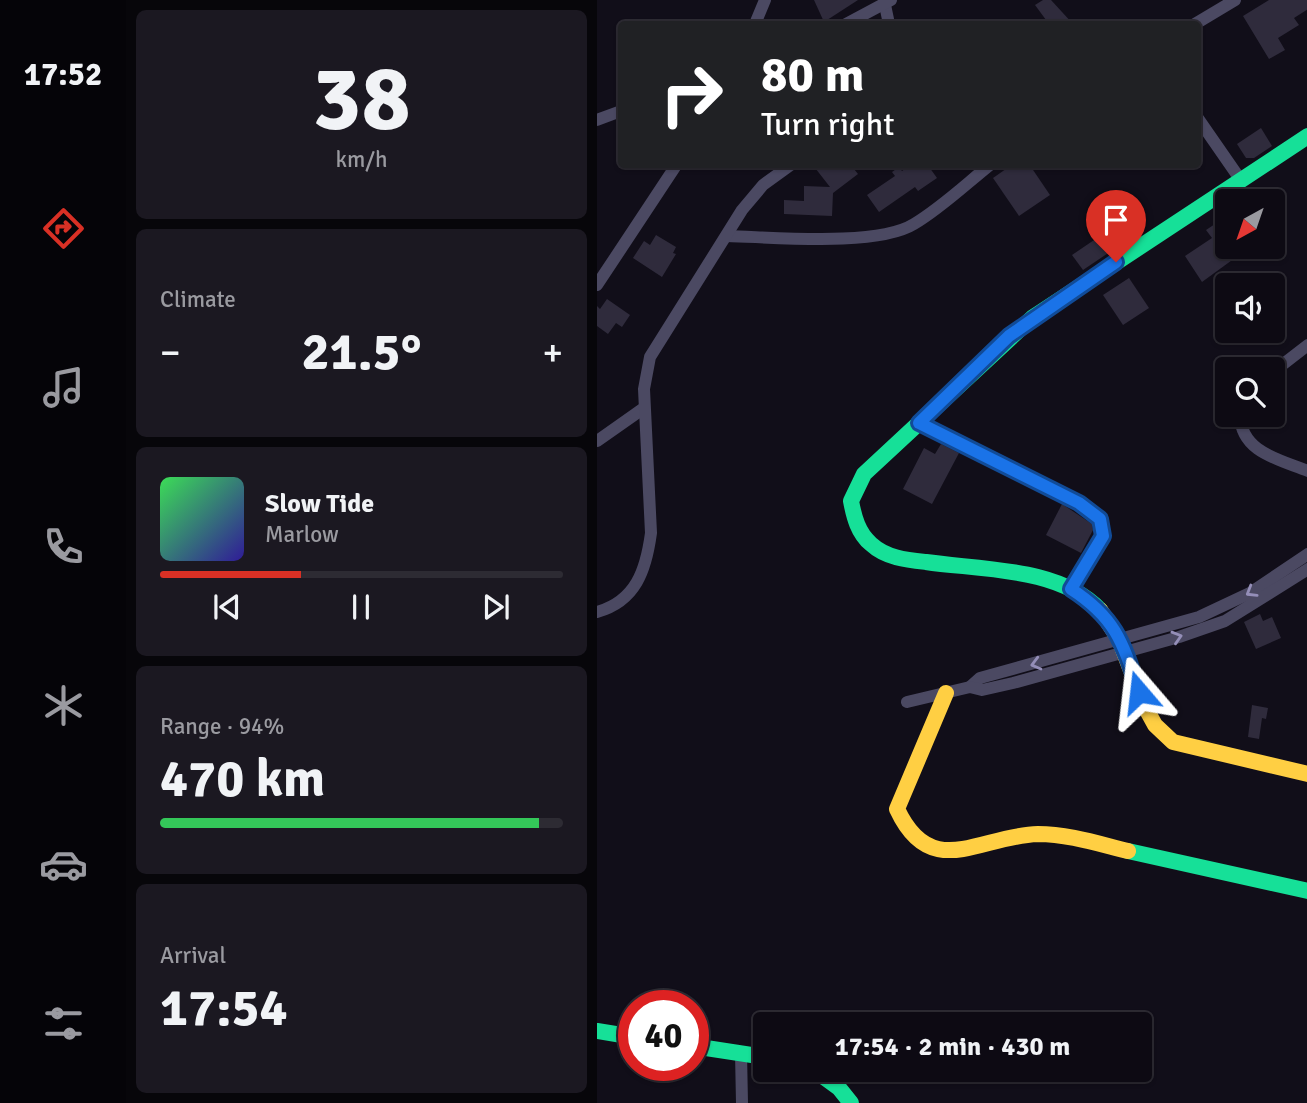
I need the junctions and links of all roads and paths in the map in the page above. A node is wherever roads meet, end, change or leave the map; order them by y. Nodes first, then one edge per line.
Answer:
1 (765, 0) edge
2 (1235, 0) edge
3 (886, 1) edge
4 (756, 21) edge
5 (851, 21) edge
6 (889, 21) edge
7 (1200, 21) edge
8 (618, 112) edge
9 (597, 120) edge
10 (1201, 123) edge
11 (1307, 136) edge
12 (674, 168) edge
13 (787, 168) edge
14 (986, 168) edge
15 (1240, 179) junction
16 (727, 236) junction
17 (597, 285) edge
18 (1307, 345) edge
19 (1285, 362) edge
20 (644, 408) junction
21 (919, 423) junction
22 (1243, 427) edge
23 (597, 441) edge
24 (1307, 471) edge
25 (1307, 554) edge
26 (1307, 569) edge
27 (1071, 589) junction
28 (597, 612) edge
29 (1124, 646) junction
30 (945, 693) junction
31 (907, 702) dead end
32 (1307, 774) edge
33 (1307, 891) edge
34 (597, 1031) edge
35 (618, 1034) edge
36 (709, 1049) edge
37 (741, 1054) junction
38 (753, 1056) edge
39 (831, 1082) edge
40 (742, 1103) edge
41 (851, 1103) edge

1 - 4 street
2 - 7 street
3 - 5 street
3 - 6 street
8 - 9 street
10 - 15 street
11 - 15 street
12 - 17 street
13 - 16 street
14 - 16 street
15 - 21 street
16 - 20 street
18 - 19 street
20 - 23 street
20 - 28 street
21 - 27 street
21 - 27 street
22 - 24 street
25 -> 29 street
29 -> 26 street
27 - 29 street
29 - 30 street
29 - 32 street
30 - 31 street
30 - 33 street
34 - 35 street
36 - 37 street
37 - 38 street
37 - 40 street
39 - 41 street

